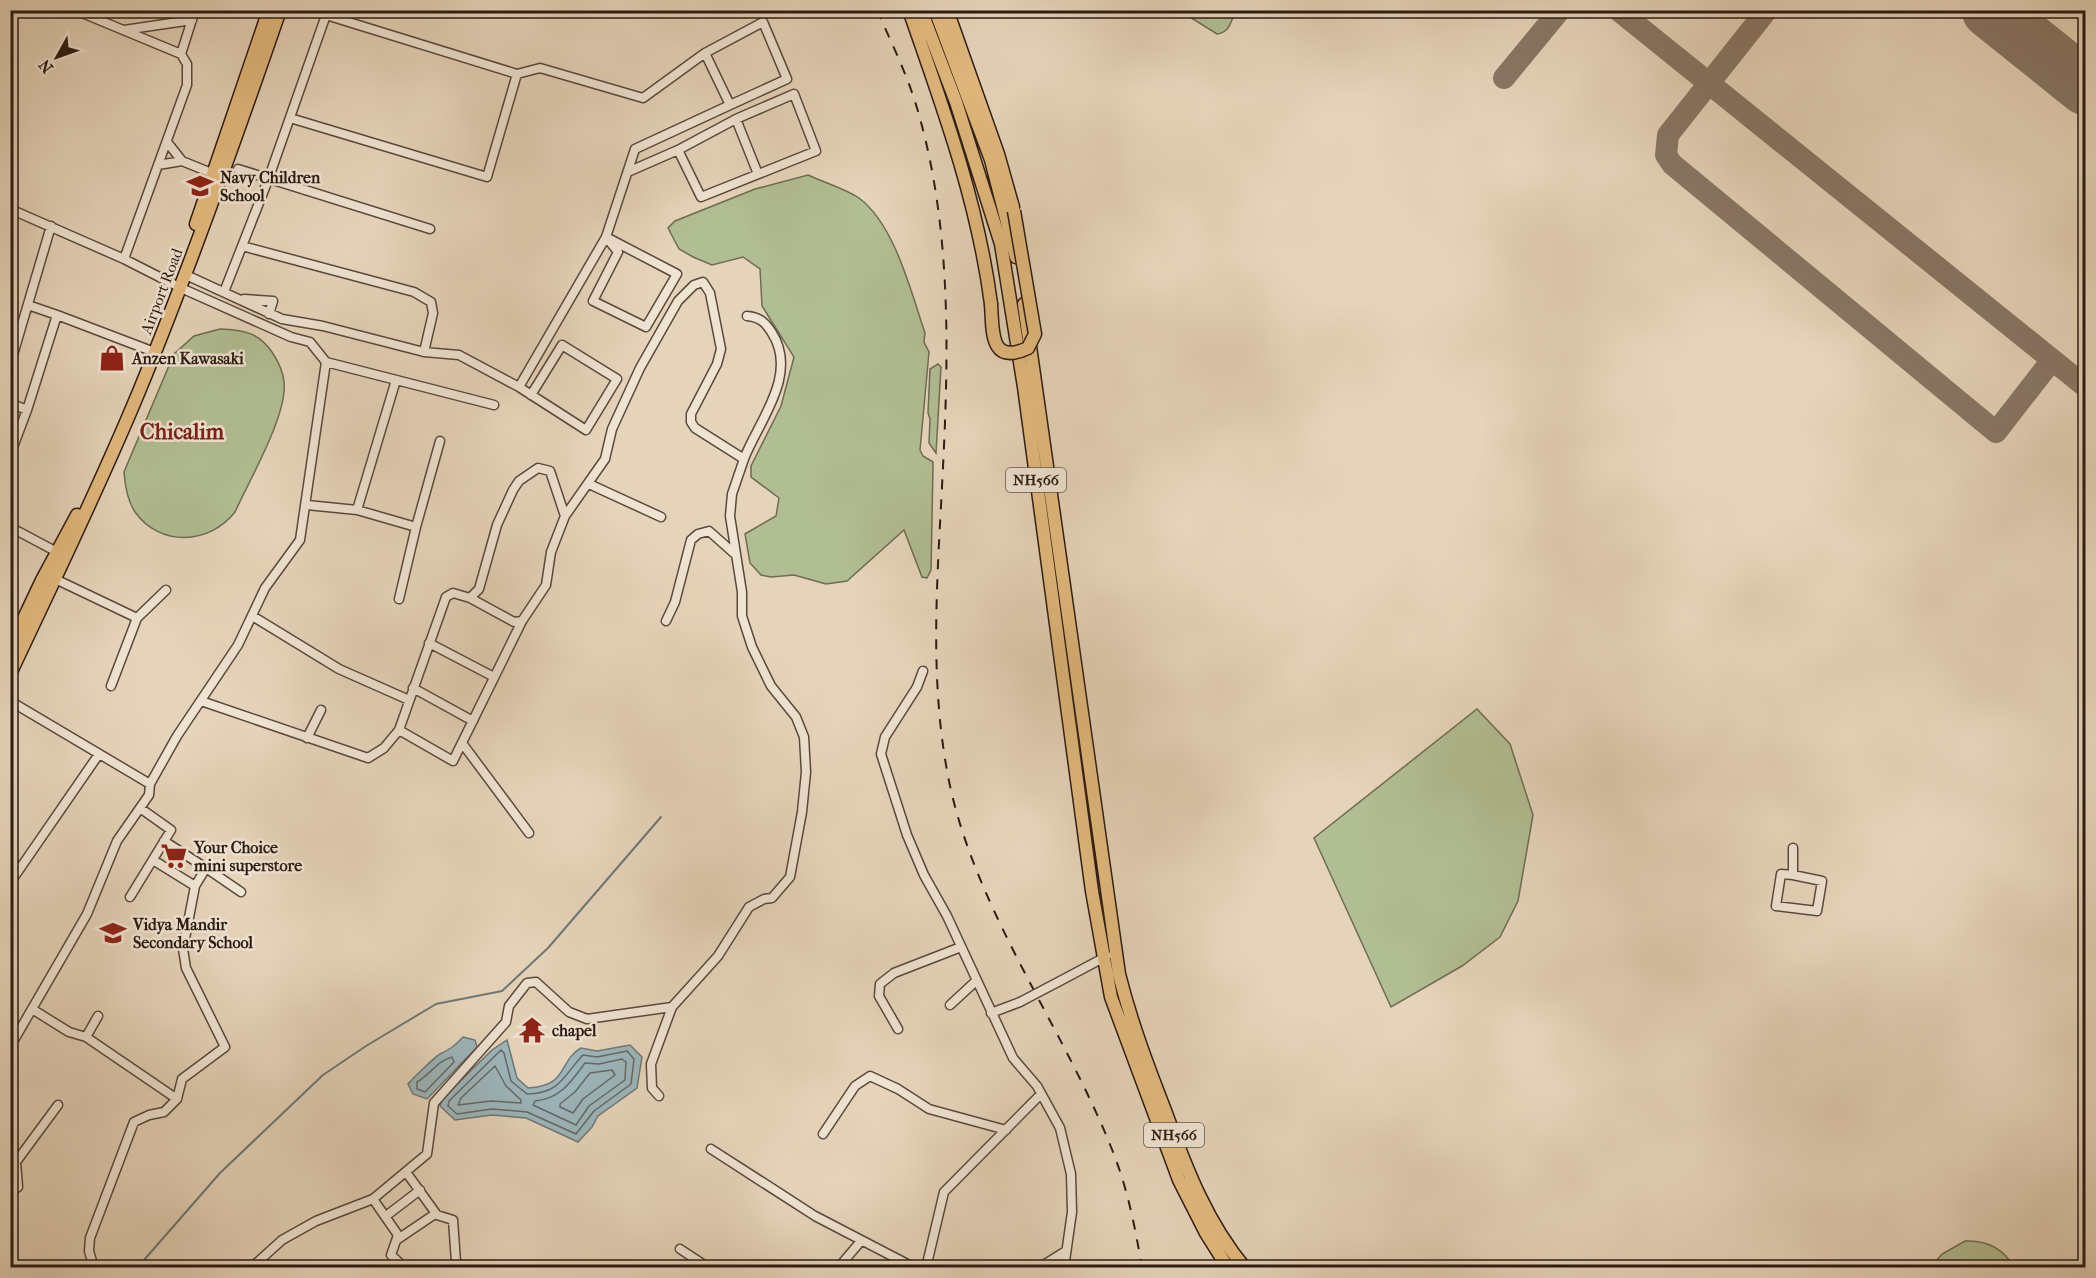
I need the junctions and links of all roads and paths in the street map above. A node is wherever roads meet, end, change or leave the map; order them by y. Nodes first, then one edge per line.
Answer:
1 (75, 10) edge
2 (195, 10) edge
3 (269, 10) edge
4 (280, 10) edge
5 (909, 10) edge
6 (921, 10) edge
7 (935, 10) edge
8 (947, 10) edge
9 (192, 20) junction
10 (124, 30) junction
11 (705, 53) junction
12 (181, 54) junction
13 (517, 74) junction
14 (730, 105) junction
15 (290, 118) junction
16 (736, 119) junction
17 (167, 142) junction
18 (678, 150) junction
19 (182, 161) junction
20 (158, 165) junction
21 (238, 169) dead end
22 (630, 171) junction
23 (214, 174) junction
24 (758, 174) junction
25 (268, 180) junction
26 (10, 209) edge
27 (51, 226) junction
28 (430, 229) dead end
29 (606, 237) junction
30 (242, 246) junction
31 (124, 259) junction
32 (186, 274) junction
33 (178, 286) junction
34 (224, 292) junction
35 (28, 305) junction
36 (57, 315) junction
37 (747, 316) dead end
38 (149, 350) junction
39 (424, 352) junction
40 (12, 355) edge
41 (326, 362) junction
42 (10, 365) edge
43 (396, 380) junction
44 (519, 387) junction
45 (531, 395) junction
46 (10, 403) edge
47 (494, 405) dead end
48 (27, 410) junction
49 (440, 441) dead end
50 (10, 455) edge
51 (744, 459) junction
52 (589, 484) junction
53 (307, 505) junction
54 (357, 510) junction
55 (565, 516) junction
56 (661, 518) dead end
57 (416, 526) junction
58 (10, 527) edge
59 (57, 552) junction
60 (737, 555) junction
61 (50, 577) junction
62 (166, 590) dead end
63 (470, 598) junction
64 (399, 599) dead end
65 (254, 617) junction
66 (137, 618) junction
67 (522, 621) junction
68 (666, 621) dead end
69 (429, 643) junction
70 (10, 648) edge
71 (923, 671) dead end
72 (10, 674) edge
73 (494, 677) junction
74 (111, 686) dead end
75 (413, 688) junction
76 (409, 700) junction
77 (10, 701) edge
78 (201, 701) junction
79 (321, 710) dead end
80 (473, 721) junction
81 (399, 730) junction
82 (307, 738) junction
83 (462, 743) junction
84 (99, 753) junction
85 (150, 783) junction
86 (140, 808) junction
87 (530, 833) dead end
88 (164, 842) junction
89 (1793, 848) dead end
90 (153, 860) junction
91 (206, 868) junction
92 (1793, 875) junction
93 (10, 883) edge
94 (195, 886) junction
95 (241, 892) dead end
96 (130, 897) dead end
97 (961, 947) junction
98 (1115, 947) junction
99 (1103, 960) junction
100 (976, 981) junction
101 (950, 1005) dead end
102 (672, 1007) junction
103 (32, 1009) junction
104 (991, 1013) junction
105 (98, 1016) dead end
106 (897, 1029) dead end
107 (86, 1037) junction
108 (14, 1040) dead end
109 (1041, 1094) junction
110 (659, 1096) dead end
111 (177, 1099) junction
112 (58, 1105) dead end
113 (1006, 1130) junction
114 (823, 1134) dead end
115 (711, 1149) dead end
116 (13, 1160) edge
117 (406, 1172) junction
118 (420, 1190) junction
119 (10, 1192) edge
120 (373, 1199) junction
121 (435, 1214) junction
122 (386, 1216) junction
123 (398, 1239) junction
124 (861, 1241) junction
125 (680, 1249) dead end
126 (1066, 1251) junction
127 (94, 1268) edge
128 (251, 1268) edge
129 (405, 1268) edge
130 (453, 1268) edge
131 (709, 1268) edge
132 (838, 1268) edge
133 (915, 1268) edge
134 (926, 1268) edge
135 (1039, 1268) edge
136 (1064, 1268) edge
137 (1228, 1268) edge
138 (1245, 1268) edge

1 - 10 street
2 - 9 street
3 - 23 highway, Airport Road
4 - 32 highway, Airport Road
5 - 8 highway, bridge
6 - 99 highway, NH566
7 - 98 highway, NH566
9 - 10 street
9 - 12 street
10 - 12 street
11 - 13 street
11 - 14 street
11 - 14 street
12 - 17 street
13 - 15 street
13 - 15 street
14 - 22 street
15 - 25 street
16 - 18 street
16 - 24 street
16 - 24 street
17 - 19 street
17 - 20 street
18 - 22 street
18 - 24 street
19 - 20 street
19 - 23 street
20 - 31 street
21 - 25 street
22 - 29 street
23 - 33 highway, Airport Road
25 - 28 street
25 - 30 street
26 - 27 street
27 - 31 street
27 - 35 street
29 - 29 street
29 - 44 street
30 - 34 street
30 - 39 street
31 - 33 street
32 - 33 highway, Airport Road
32 - 34 street
33 - 38 highway, Airport Road
33 - 41 street
33 - 61 highway, Airport Road
34 - 39 street
35 - 36 street
35 - 40 street
36 - 38 street
36 - 48 street
37 - 51 street
38 - 59 highway, Airport Road
39 - 44 street
40 - 42 street
41 - 43 street
41 - 53 street
43 - 47 street
43 - 54 street
44 - 45 street
45 - 45 street
46 - 48 street
48 - 50 street
49 - 57 street
51 - 52 street
51 - 60 street
52 - 55 street
52 - 56 street
53 - 54 street
53 - 65 street
54 - 57 street
55 - 63 street
55 - 67 street
57 - 64 street
58 - 59 street
59 - 61 highway, Airport Road
60 - 68 street
60 - 102 street
61 - 66 street
61 - 70 highway, Airport Road
61 - 72 highway, Airport Road
62 - 66 street
63 - 67 street
63 - 69 street
65 - 76 street
65 - 78 street
66 - 74 street
67 - 73 street
69 - 73 street
69 - 75 street
71 - 97 street
73 - 80 street
75 - 76 street
75 - 80 street
76 - 81 street
77 - 84 street
78 - 82 street
78 - 85 street
79 - 82 street
80 - 83 street
81 - 82 street
81 - 83 street
83 - 87 street
84 - 85 street
84 - 93 street
85 - 86 street
86 - 88 street
86 - 103 street
88 - 90 street
88 - 91 street
89 - 92 street
90 - 94 street
90 - 96 street
91 - 94 street
91 - 95 street
92 - 92 street
94 - 111 street
97 - 100 street
97 - 106 street
98 - 99 street
98 - 138 highway, NH566
99 - 104 street, bridge
99 - 137 highway, NH566
100 - 101 street
100 - 104 street
102 - 110 street
102 - 117 street
103 - 107 street
103 - 108 street
104 - 109 street
105 - 107 street
107 - 111 street
109 - 113 street
109 - 126 street
111 - 127 street
112 - 116 street
113 - 114 street
113 - 134 street
115 - 124 street
116 - 119 street
117 - 118 street
117 - 120 street
118 - 121 street
118 - 122 street
120 - 122 street
120 - 128 street
121 - 123 street
121 - 130 street
122 - 123 street
123 - 129 street
124 - 132 street
124 - 133 street
125 - 131 street
126 - 135 street
126 - 136 street

